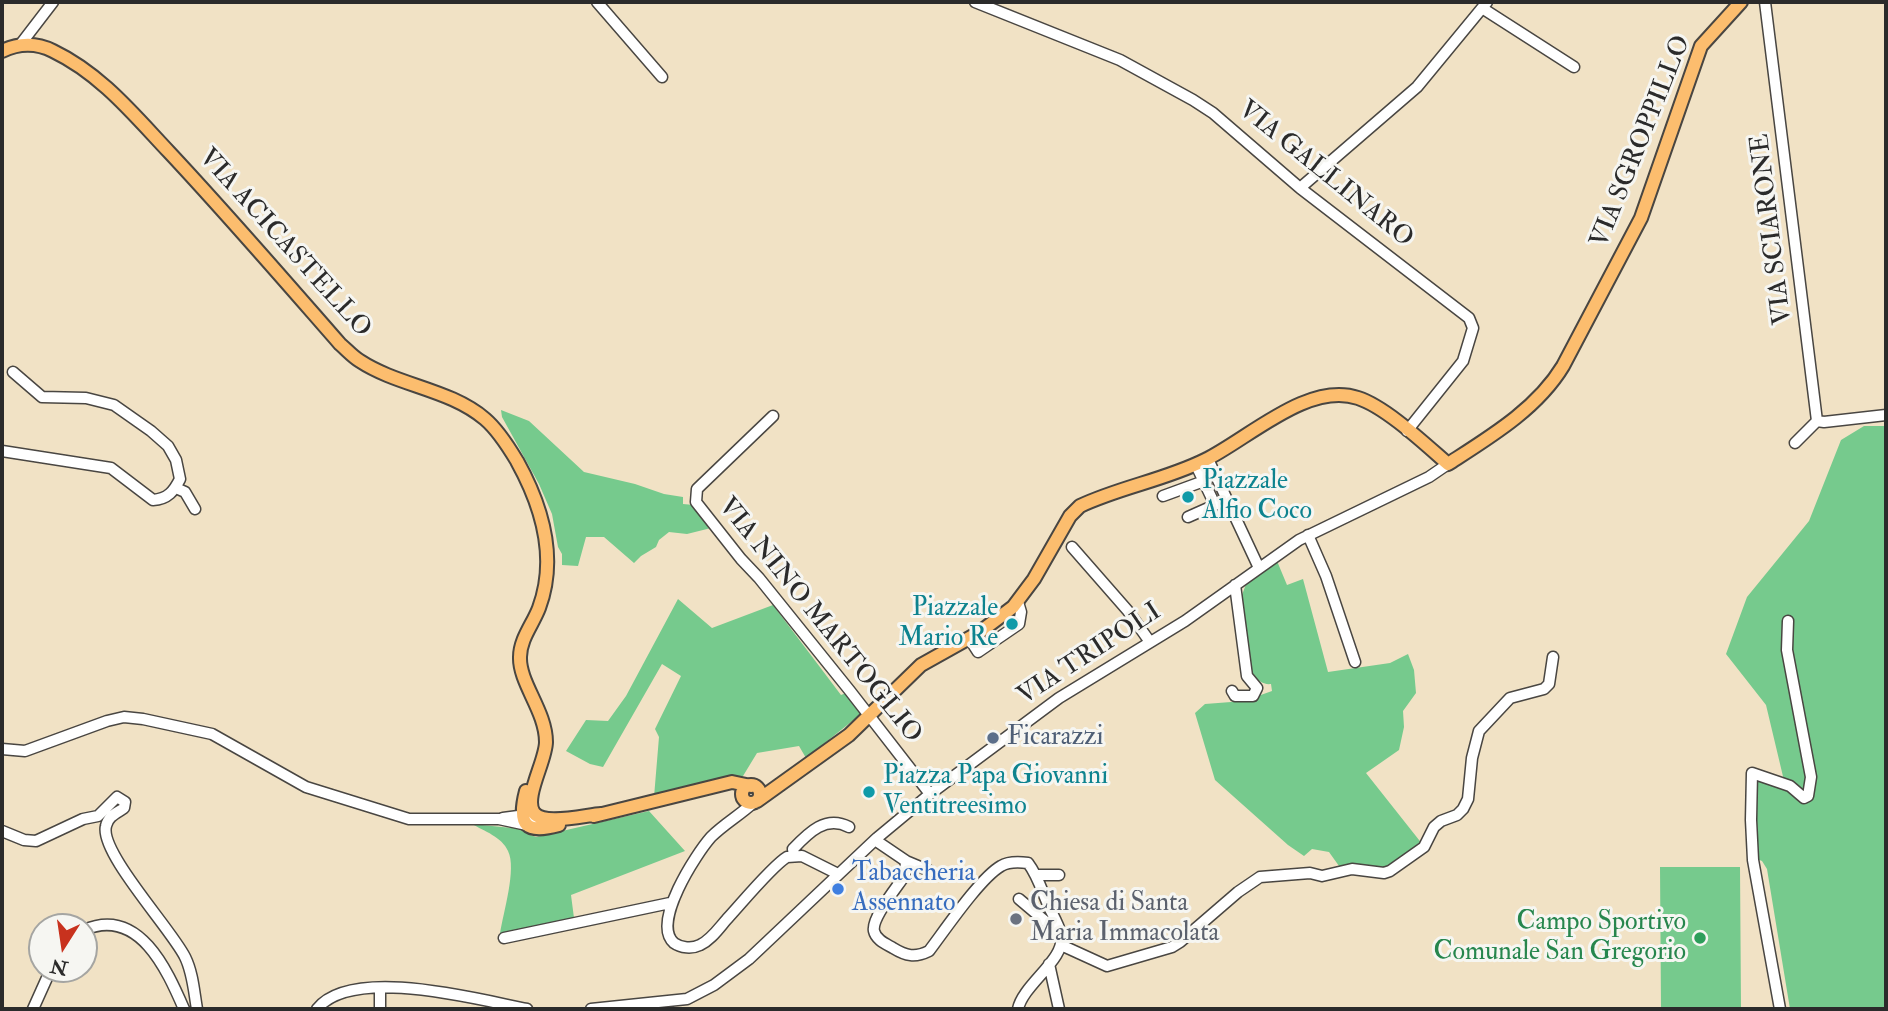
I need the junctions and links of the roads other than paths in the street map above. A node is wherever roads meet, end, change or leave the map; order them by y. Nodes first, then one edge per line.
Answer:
1 (53, 2) edge
2 (597, 2) edge
3 (975, 2) edge
4 (1741, 2) edge
5 (1765, 2) edge
6 (1485, 5) edge
7 (20, 45) junction
8 (2, 51) edge
9 (1574, 67) dead end
10 (662, 77) dead end
11 (1300, 188) junction
12 (13, 372) dead end
13 (1555, 380) joint
14 (1886, 415) edge
15 (773, 416) dead end
16 (1817, 421) junction
17 (1407, 431) junction
18 (1795, 443) dead end
19 (2, 451) edge
20 (1209, 459) junction
21 (1448, 464) junction
22 (1196, 465) junction
23 (1204, 481) junction
24 (176, 488) junction
25 (1163, 496) dead end
26 (195, 509) dead end
27 (1188, 517) dead end
28 (1308, 535) junction
29 (1072, 547) dead end
30 (1259, 568) junction
31 (1235, 585) junction
32 (1788, 621) dead end
33 (1150, 642) junction
34 (1553, 657) dead end
35 (1355, 662) dead end
36 (1233, 691) dead end
37 (869, 716) junction
38 (2, 749) edge
39 (542, 764) junction
40 (752, 794) junction
41 (930, 794) junction
42 (601, 814) junction
43 (584, 815) junction
44 (525, 820) junction
45 (849, 827) dead end
46 (2, 831) edge
47 (875, 840) junction
48 (794, 856) junction
49 (906, 861) junction
50 (930, 871) dead end
51 (838, 874) junction
52 (1035, 875) junction
53 (1059, 875) dead end
54 (1019, 899) dead end
55 (670, 904) junction
56 (1057, 924) junction
57 (98, 925) edge
58 (504, 938) dead end
59 (1061, 945) junction
60 (1049, 964) junction
61 (45, 983) edge
62 (380, 989) junction
63 (687, 999) junction
64 (33, 1009) edge
65 (184, 1009) edge
66 (197, 1009) edge
67 (317, 1009) edge
68 (380, 1009) edge
69 (527, 1009) edge
70 (591, 1009) edge
71 (677, 1009) edge
72 (1018, 1009) edge
73 (1059, 1009) edge
74 (1780, 1009) edge

1 - 7 street
2 - 10 street
3 - 11 street, VIA GALLINARO
4 - 13 main road, VIA SGROPPILLO
5 - 16 street, VIA SCIARONE
6 - 9 street
6 - 11 street
7 - 8 main road, VIA ACICASTELLO
7 - 39 main road, VIA ACICASTELLO
11 - 17 street, VIA GALLINARO
12 - 24 street
13 - 21 main road, VIA TRIPOLI
14 - 16 street
15 - 37 street, VIA NINO MARTOGLIO
16 - 18 street
17 - 20 main road
17 - 21 main road
19 - 24 street
20 - 22 main road
20 - 30 street
21 - 28 street, VIA TRIPOLI
22 - 23 street
22 - 37 main road
23 - 25 street
23 - 27 street
24 - 26 street
28 - 30 street, VIA TRIPOLI
28 - 35 street
29 - 33 street
30 - 31 street, VIA TRIPOLI
31 - 33 street, VIA TRIPOLI
31 - 36 street
32 - 74 street
33 - 41 street, VIA TRIPOLI
34 - 59 street
37 - 40 main road
37 - 41 street, VIA NINO MARTOGLIO
38 - 44 street
39 - 43 main road
39 - 44 main road
40 - 42 main road
40 - 55 street
41 - 47 street, VIA TRIPOLI
42 - 43 main road
42 - 44 main road
43 - 44 street
45 - 48 street
46 - 66 street
47 - 49 street
47 - 51 street, VIA TRIPOLI
48 - 51 street
48 - 55 street
49 - 50 street
49 - 52 street
51 - 63 street, VIA TRIPOLI
52 - 53 street
52 - 56 street
54 - 56 street
55 - 58 street
56 - 59 street
57 - 65 street
59 - 60 street
60 - 72 street
60 - 73 street
61 - 64 street
62 - 67 street
62 - 68 street
62 - 69 street
63 - 70 street, VIA TRIPOLI
63 - 71 street

